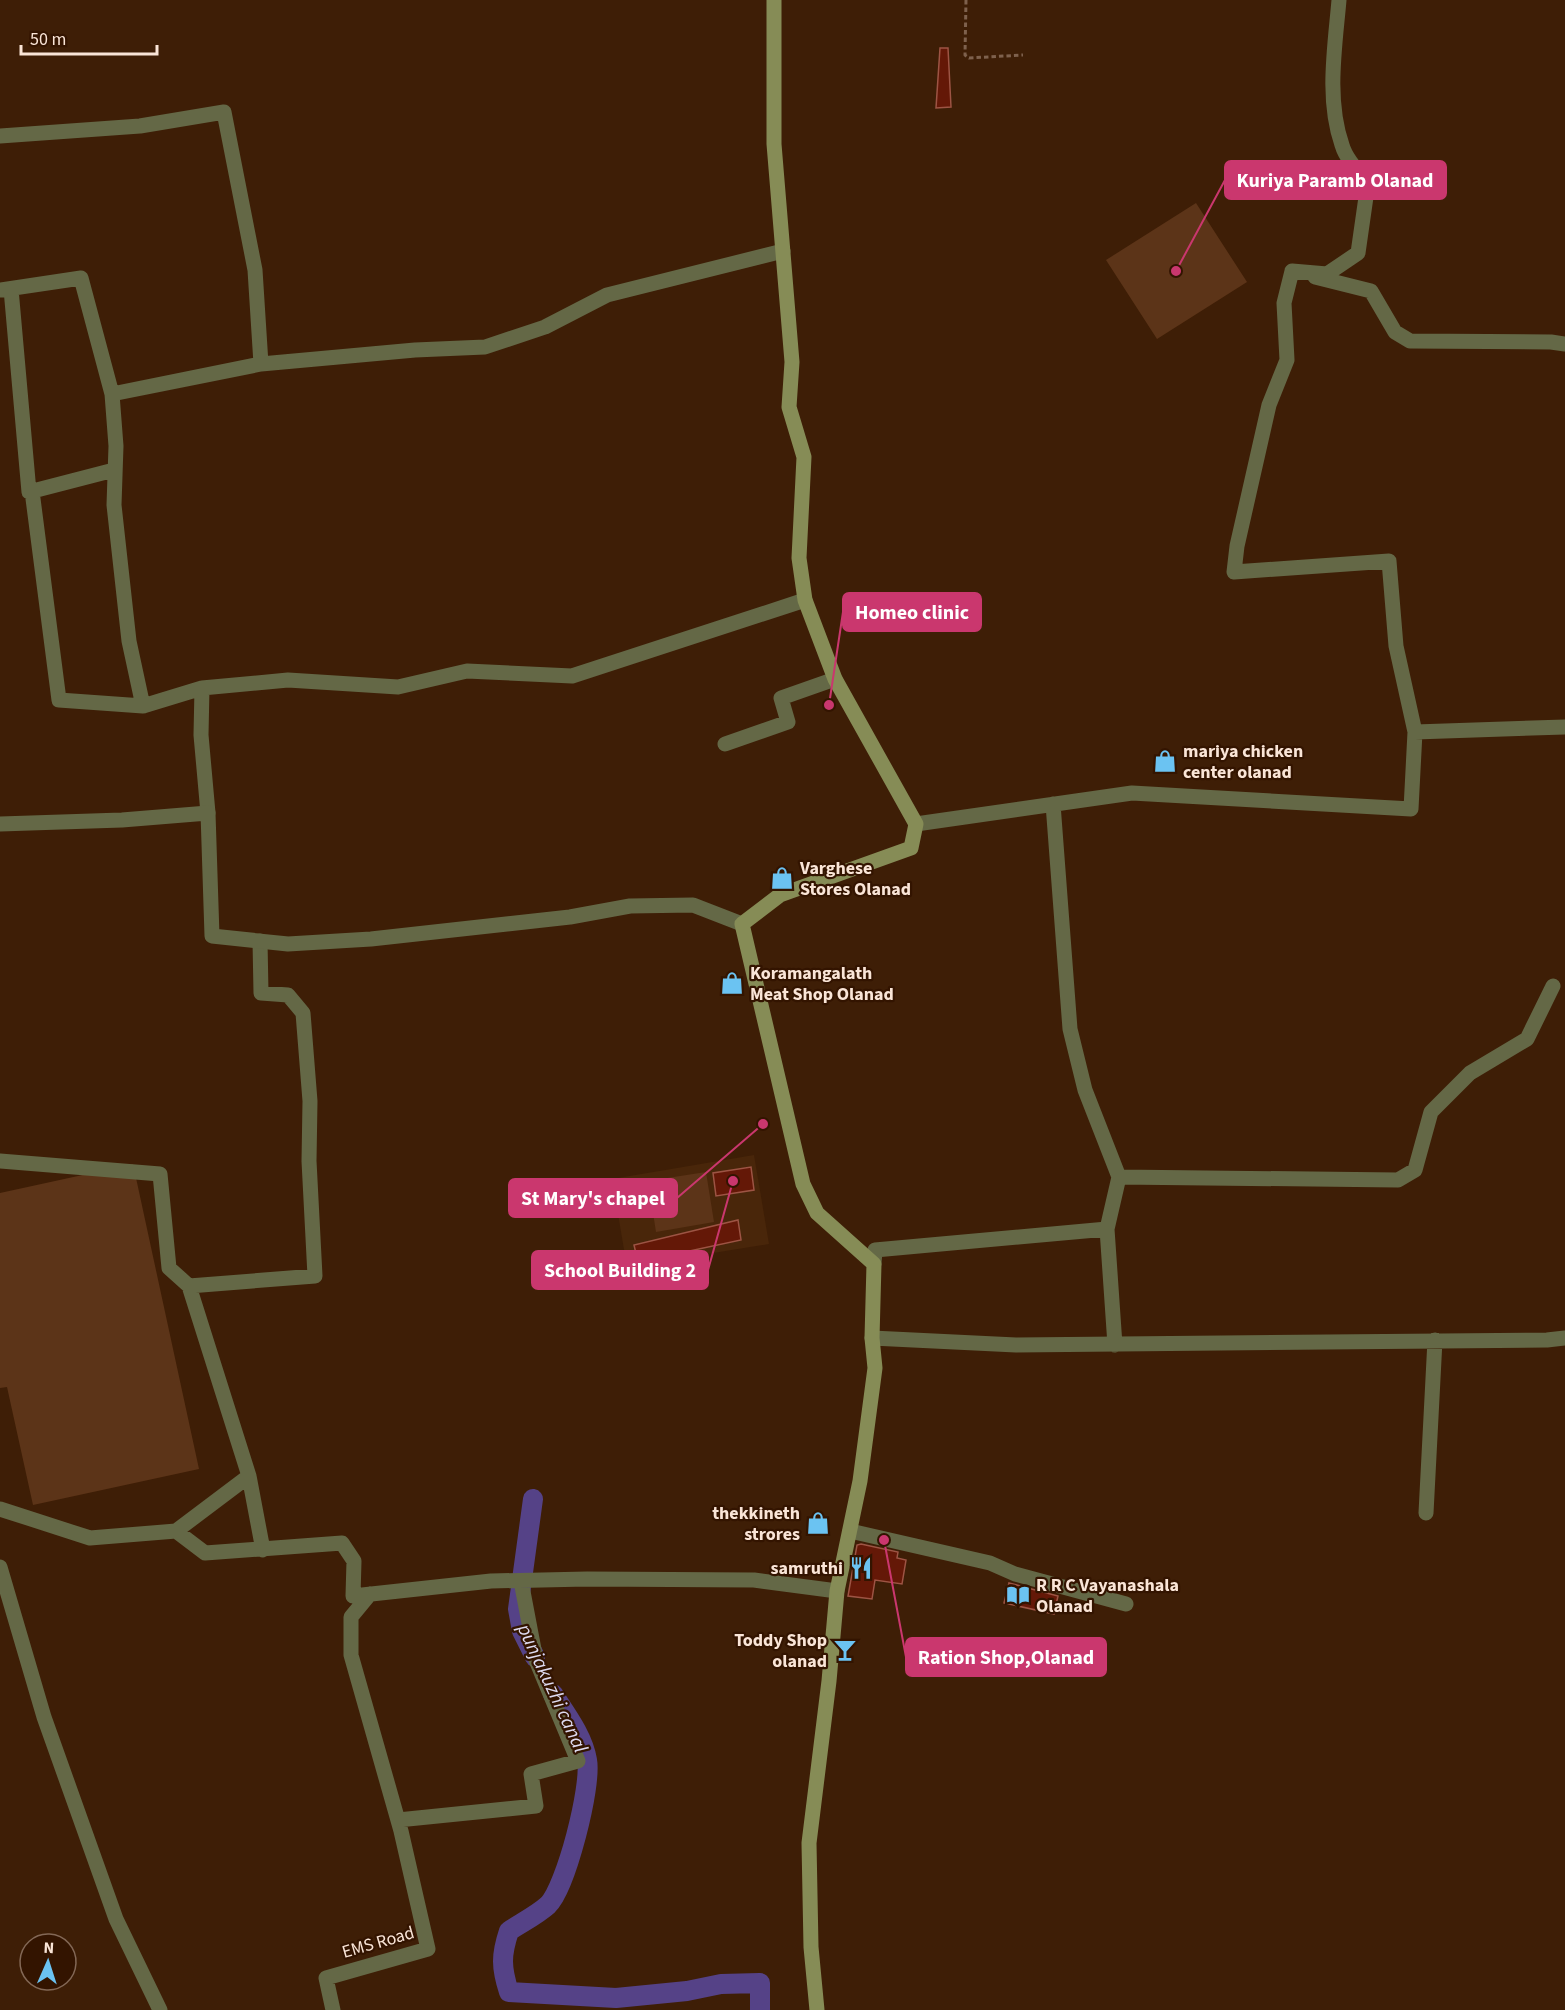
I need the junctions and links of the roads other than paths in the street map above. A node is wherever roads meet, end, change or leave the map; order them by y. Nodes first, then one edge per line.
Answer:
1 (774, 0) edge
2 (1339, 0) edge
3 (0, 136) edge
4 (783, 251) junction
5 (1292, 271) junction
6 (6, 290) edge
7 (1565, 344) edge
8 (261, 364) junction
9 (112, 394) junction
10 (114, 470) junction
11 (32, 491) junction
12 (805, 600) junction
13 (835, 679) junction
14 (202, 687) junction
15 (142, 705) junction
16 (1565, 727) edge
17 (1415, 732) junction
18 (725, 744) dead end
19 (1053, 804) junction
20 (208, 813) junction
21 (0, 824) edge
22 (916, 824) junction
23 (742, 924) junction
24 (260, 941) junction
25 (1553, 986) dead end
26 (0, 1161) edge
27 (1119, 1177) junction
28 (1107, 1229) junction
29 (874, 1264) junction
30 (189, 1286) junction
31 (872, 1338) junction
32 (1565, 1338) edge
33 (1435, 1340) junction
34 (1114, 1345) junction
35 (249, 1476) junction
36 (0, 1509) edge
37 (1426, 1513) dead end
38 (850, 1531) junction
39 (176, 1532) junction
40 (263, 1550) junction
41 (0, 1567) edge
42 (521, 1581) junction
43 (837, 1590) junction
44 (370, 1594) junction
45 (1126, 1604) dead end
46 (399, 1826) junction
47 (160, 2010) edge
48 (333, 2010) edge
49 (817, 2010) edge

1 - 4 main road
2 - 5 street
3 - 8 street
4 - 8 street
4 - 12 main road
5 - 7 street
5 - 17 street
6 - 9 street
6 - 11 street
8 - 9 street
9 - 10 street
10 - 11 street
10 - 15 street
11 - 15 street
12 - 13 main road
12 - 14 street
13 - 18 street
13 - 22 main road
14 - 15 street
14 - 20 street
16 - 17 street
17 - 19 street
19 - 22 street
19 - 27 street
20 - 21 street
20 - 24 street
22 - 23 main road
23 - 24 street
23 - 29 main road
24 - 30 street
25 - 27 street
26 - 30 street
27 - 28 street
28 - 29 street
28 - 34 street
29 - 31 main road
30 - 35 street
31 - 34 street
31 - 38 main road
32 - 33 street
33 - 34 street
33 - 37 street
35 - 39 street
35 - 40 street
36 - 39 street
38 - 43 main road
38 - 45 street
39 - 40 street
40 - 44 street
41 - 47 street
42 - 43 street
42 - 44 street
42 - 46 street
43 - 49 main road
44 - 46 street
46 - 48 street, EMS Road

